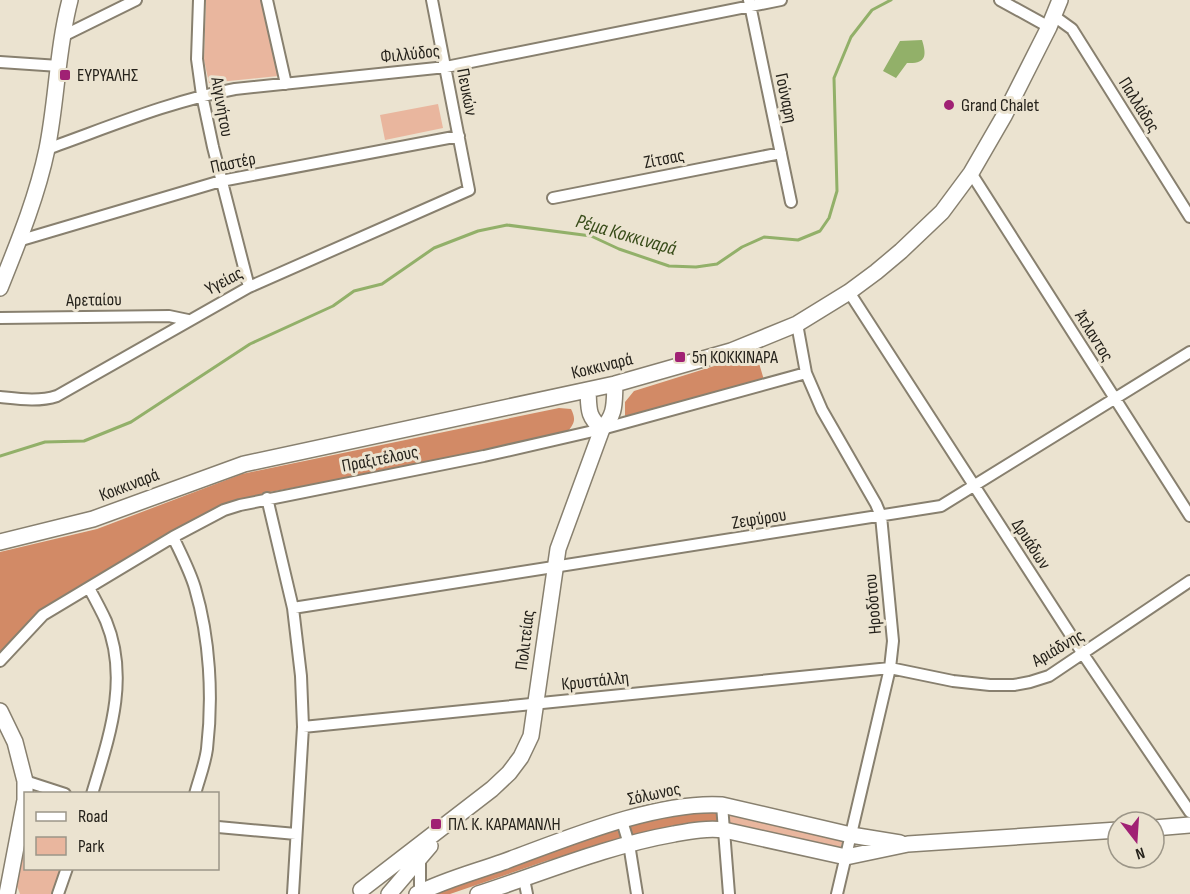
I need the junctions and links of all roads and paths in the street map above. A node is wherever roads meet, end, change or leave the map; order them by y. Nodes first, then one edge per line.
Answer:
1 (70, 0) edge
2 (136, 0) edge
3 (199, 0) edge
4 (267, 0) edge
5 (432, 0) edge
6 (781, 0) edge
7 (1000, 0) edge
8 (1060, 0) edge
9 (750, 4) edge
10 (1052, 21) junction
11 (63, 36) junction
12 (0, 62) edge
13 (59, 66) junction
14 (446, 67) junction
15 (286, 84) junction
16 (202, 95) junction
17 (459, 136) junction
18 (47, 150) junction
19 (781, 153) junction
20 (971, 173) junction
21 (221, 181) junction
22 (469, 190) joint
23 (553, 198) dead end
24 (791, 202) dead end
25 (1190, 216) edge
26 (18, 241) junction
27 (249, 286) junction
28 (0, 288) edge
29 (849, 292) junction
30 (0, 318) edge
31 (188, 320) junction
32 (797, 324) junction
33 (1190, 352) edge
34 (806, 373) junction
35 (615, 384) junction
36 (588, 390) junction
37 (0, 397) edge
38 (1114, 399) junction
39 (602, 429) junction
40 (974, 487) junction
41 (267, 498) junction
42 (881, 516) junction
43 (1190, 516) edge
44 (174, 537) junction
45 (0, 542) edge
46 (554, 567) junction
47 (1190, 582) edge
48 (89, 588) junction
49 (293, 608) junction
50 (1083, 654) junction
51 (0, 661) edge
52 (890, 668) junction
53 (537, 704) junction
54 (0, 711) edge
55 (303, 727) junction
56 (25, 781) junction
57 (25, 792) edge
58 (59, 792) edge
59 (93, 792) edge
60 (196, 792) edge
61 (722, 805) junction
62 (24, 806) edge
63 (1190, 812) edge
64 (622, 821) junction
65 (1190, 825) edge
66 (219, 827) edge
67 (445, 827) junction
68 (1166, 827) edge
69 (724, 830) junction
70 (1106, 831) edge
71 (296, 834) junction
72 (851, 835) junction
73 (629, 844) junction
74 (908, 844) junction
75 (846, 857) junction
76 (420, 858) junction
77 (66, 870) edge
78 (526, 887) edge
79 (359, 892) edge
80 (419, 893) edge
81 (8, 894) edge
82 (58, 894) edge
83 (293, 894) edge
84 (390, 894) edge
85 (478, 894) edge
86 (637, 894) edge
87 (729, 894) edge
88 (837, 894) edge

1 - 11 street
2 - 11 street
3 - 16 street, Αιγινήτου
4 - 15 street
5 - 14 street, Πευκών
6 - 9 street, Φιλλύδος
7 - 10 street, Παλλάδος
8 - 10 street, Κοκκιναρά
9 - 14 street, Φιλλύδος
9 - 19 street, Γούναρη
10 - 20 street, Κοκκιναρά
10 - 25 street, Παλλάδος
11 - 13 street
12 - 13 street
13 - 18 street
14 - 15 street, Φιλλύδος
14 - 17 street, Πευκών
15 - 16 street, Φιλλύδος
16 - 18 street, Φιλλύδος
16 - 21 street, Αιγινήτου
17 - 21 street, Παστέρ
17 - 22 street, Πευκών
18 - 26 street
19 - 23 street, Ζίτσας
19 - 24 street, Γούναρη
20 - 29 street, Κοκκιναρά
20 - 38 street, Άτλαντος
21 - 26 street, Παστέρ
21 - 27 street, Αιγινήτου
22 - 27 street, Υγείας
26 - 28 street
27 - 31 street, Υγείας
29 - 32 street, Κοκκιναρά
29 - 40 street, Δρυάδων
30 - 31 street, Αρεταίου
31 - 37 street, Υγείας
32 - 34 street, Ηροδότου
32 - 35 street, Κοκκιναρά
33 - 38 street, Ζεφύρου
34 - 39 street, Πραξιτέλους
34 - 42 street, Ηροδότου
35 - 36 street, Κοκκιναρά
35 - 39 street, Πολιτείας
36 - 39 street
36 - 45 street, Κοκκιναρά
38 - 40 street, Ζεφύρου
38 - 43 street, Άτλαντος
39 - 41 street, Πραξιτέλους
39 - 46 street, Πολιτείας
40 - 42 street, Ζεφύρου
40 - 50 street, Δρυάδων
41 - 44 street, Πραξιτέλους
41 - 49 street
42 - 46 street, Ζεφύρου
42 - 52 street, Ηροδότου
44 - 48 street, Πραξιτέλους
44 - 60 street
46 - 49 street, Ζεφύρου
46 - 53 street, Πολιτείας
47 - 50 street, Αριάδνης
48 - 51 street, Πραξιτέλους
48 - 59 street
49 - 55 street
50 - 52 street, Αριάδνης
50 - 63 street, Δρυάδων
52 - 53 street, Κρυστάλλη
52 - 72 street, Ηροδότου
53 - 55 street, Κρυστάλλη
53 - 67 street, Πολιτείας
54 - 56 street
55 - 71 street
56 - 57 street
56 - 58 street
61 - 64 street, Σόλωνος
61 - 69 street
61 - 72 street, Σόλωνος
62 - 81 street
64 - 73 street
64 - 80 street, Σόλωνος
65 - 68 street
66 - 71 street
67 - 76 street, Πολιτείας
67 - 79 street, Πολιτείας
69 - 73 street, Σόλωνος
69 - 75 street, Σόλωνος
69 - 87 street
70 - 74 street, Σόλωνος
71 - 83 street
72 - 74 street, Σόλωνος
72 - 75 street, Ηροδότου
73 - 78 street, Σόλωνος
73 - 86 street
74 - 75 street, Σόλωνος
75 - 88 street, Ηροδότου
76 - 80 street
76 - 84 street, Πολιτείας
77 - 82 street
78 - 85 street, Σόλωνος
79 - 84 street

